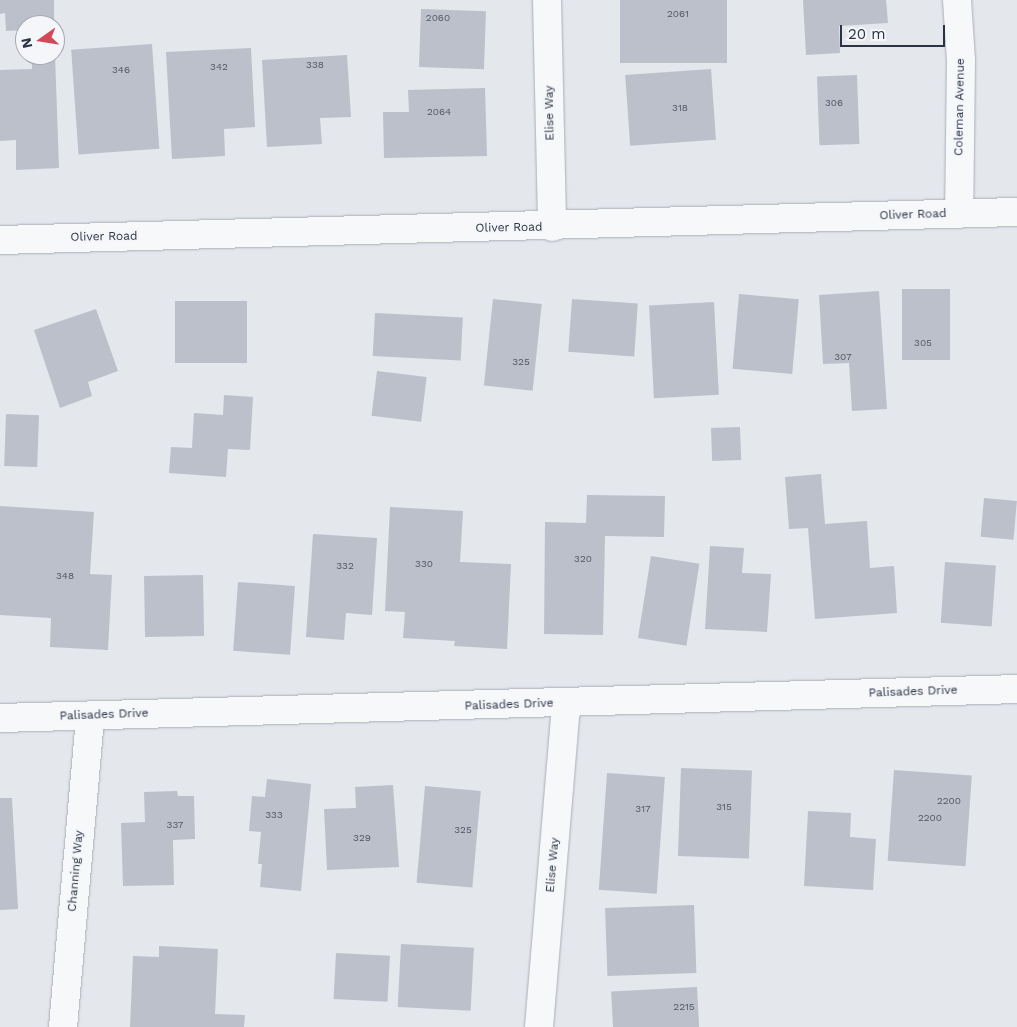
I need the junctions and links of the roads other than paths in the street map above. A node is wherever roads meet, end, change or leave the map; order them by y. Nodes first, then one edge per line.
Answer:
1 (547, 0) edge
2 (957, 0) edge
3 (1017, 212) edge
4 (959, 214) junction
5 (552, 227) junction
6 (0, 240) edge
7 (1017, 689) edge
8 (566, 703) junction
9 (90, 716) junction
10 (0, 718) edge
11 (63, 1027) edge
12 (539, 1027) edge

1 - 5 street, Elise Way
2 - 4 street, Coleman Avenue
3 - 4 street, Oliver Road
4 - 5 street, Oliver Road
5 - 6 street, Oliver Road
7 - 8 street, Palisades Drive
8 - 9 street, Palisades Drive
8 - 12 street, Elise Way
9 - 10 street, Palisades Drive
9 - 11 street, Channing Way

